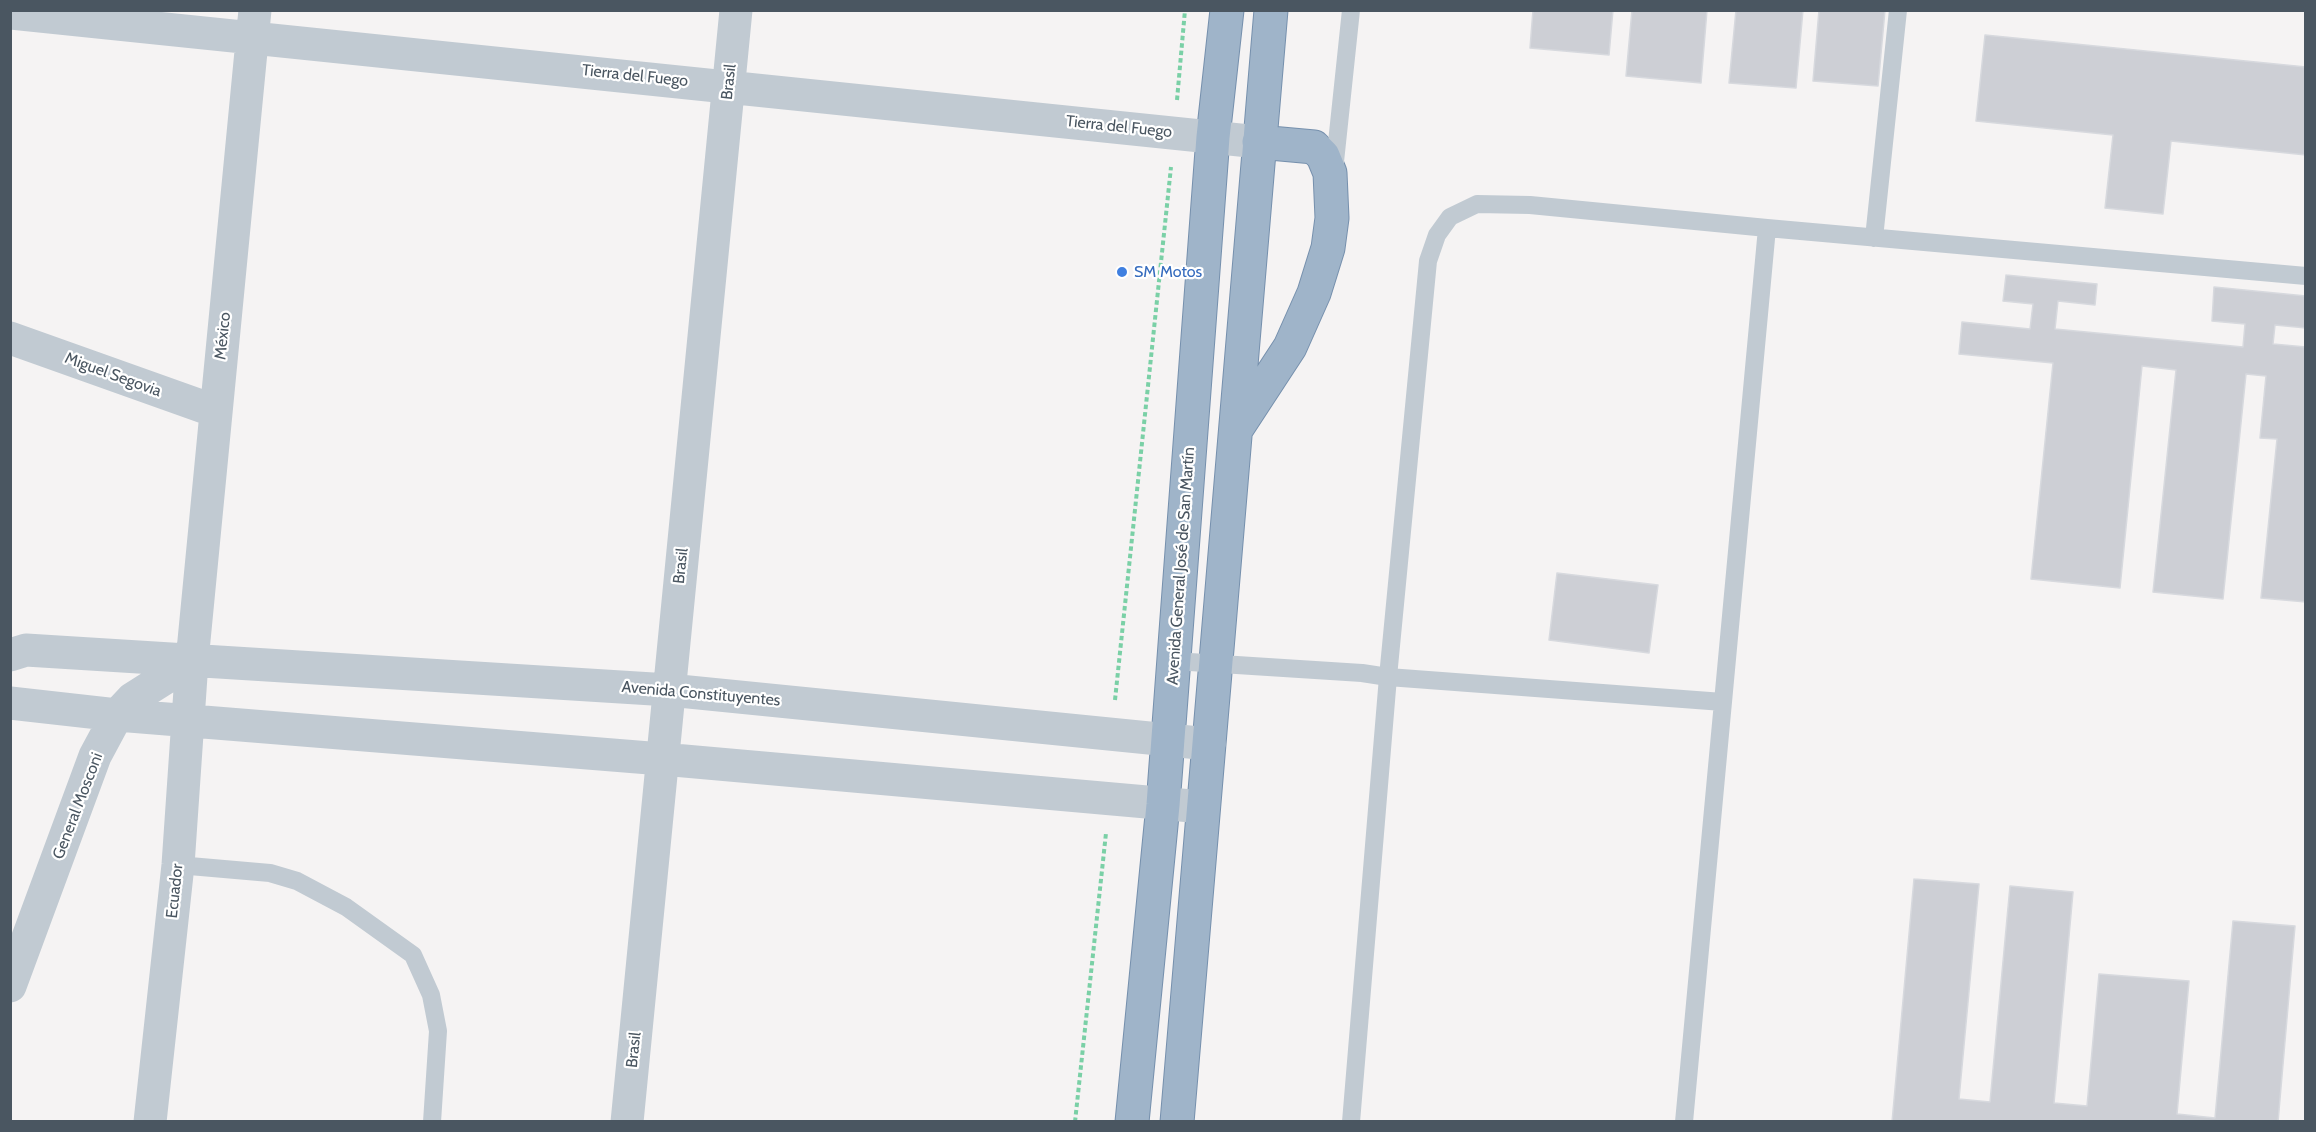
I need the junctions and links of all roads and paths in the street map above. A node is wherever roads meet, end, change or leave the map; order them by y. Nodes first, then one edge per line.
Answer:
1 (736, 10) edge
2 (1185, 10) edge
3 (1227, 10) edge
4 (1271, 10) edge
5 (1351, 10) edge
6 (1898, 10) edge
7 (11, 13) edge
8 (253, 24) edge
9 (729, 85) junction
10 (1174, 133) junction
11 (1213, 137) junction
12 (1326, 138) junction
13 (1259, 142) junction
14 (1767, 228) junction
15 (1874, 238) junction
16 (2306, 276) edge
17 (10, 338) edge
18 (215, 411) junction
19 (1235, 432) junction
20 (10, 655) edge
21 (192, 661) junction
22 (1174, 661) junction
23 (1215, 664) junction
24 (1388, 677) junction
25 (669, 690) junction
26 (1723, 702) junction
27 (10, 703) edge
28 (117, 715) junction
29 (188, 720) junction
30 (1111, 735) junction
31 (1168, 741) junction
32 (1209, 744) junction
33 (662, 759) junction
34 (1110, 800) junction
35 (1163, 805) junction
36 (1203, 807) junction
37 (178, 865) junction
38 (10, 986) edge
39 (150, 1122) edge
40 (432, 1122) edge
41 (627, 1122) edge
42 (1075, 1122) edge
43 (1132, 1122) edge
44 (1176, 1122) edge
45 (1351, 1122) edge
46 (1684, 1122) edge

1 - 9 street, Brasil
2 - 10 path
3 - 11 highway, Avenida General José de San Martín
4 - 13 highway
5 - 12 lane
6 - 15 lane
7 - 8 street, Tierra del Fuego
8 - 9 street, Tierra del Fuego
8 - 18 street, México
9 - 10 street, Tierra del Fuego
9 - 25 street, Brasil
10 - 11 street, Tierra del Fuego
10 - 30 path
11 - 13 street, Tierra del Fuego
11 - 22 highway, Avenida General José de San Martín
12 - 13 highway
12 - 19 highway
13 - 19 highway
14 - 15 lane
14 - 24 lane
14 - 26 lane
15 - 16 lane
17 - 18 street, Miguel Segovia
18 - 21 street, México
19 - 23 highway
20 - 21 street, Avenida Constituyentes
21 - 25 street, Avenida Constituyentes
21 - 28 street, General Mosconi
21 - 29 street, Ecuador
22 - 23 lane
22 - 31 highway, Avenida General José de San Martín
23 - 24 lane
23 - 32 highway
24 - 26 lane
24 - 45 lane
25 - 30 street, Avenida Constituyentes
25 - 33 street, Brasil
26 - 46 lane
27 - 28 street
28 - 29 street
28 - 38 street, General Mosconi
29 - 33 street
29 - 37 street, Ecuador
30 - 31 street, Avenida Constituyentes
31 - 32 street, Avenida Constituyentes
31 - 35 highway, Avenida General José de San Martín
32 - 36 highway
33 - 34 street
33 - 41 street, Brasil
34 - 35 street
34 - 42 path
35 - 36 street
35 - 43 highway, Avenida General José de San Martín
36 - 44 highway
37 - 39 street, Ecuador
37 - 40 lane

